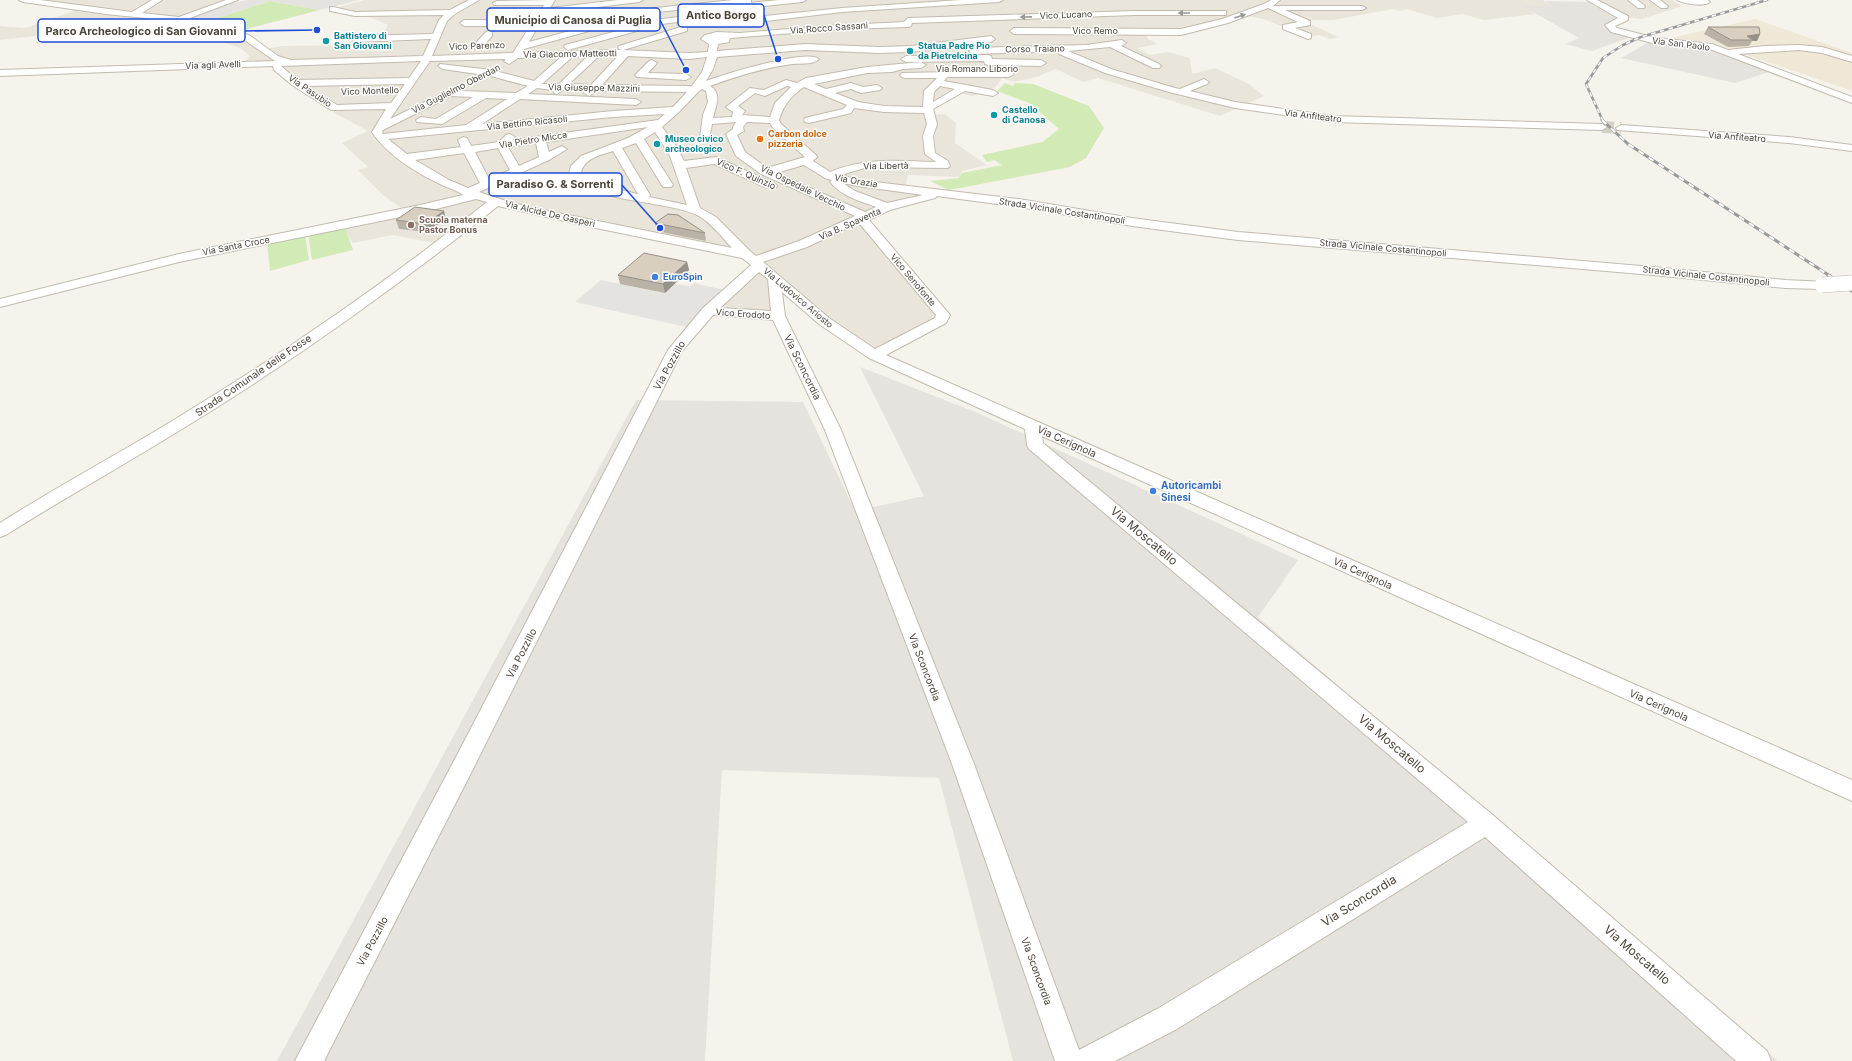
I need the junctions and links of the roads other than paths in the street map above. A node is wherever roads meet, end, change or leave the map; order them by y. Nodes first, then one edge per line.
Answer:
1 (158, 0) edge
2 (576, 0) edge
3 (704, 0) edge
4 (754, 0) edge
5 (802, 0) edge
6 (999, 0) edge
7 (1353, 0) edge
8 (1591, 0) edge
9 (1632, 0) edge
10 (1654, 0) edge
11 (1681, 0) edge
12 (31, 1) edge
13 (227, 1) edge
14 (492, 1) edge
15 (777, 1) edge
16 (836, 1) edge
17 (471, 2) edge
18 (918, 2) edge
19 (1706, 2) dead end
20 (522, 3) junction
21 (102, 4) dead end
22 (352, 4) dead end
23 (398, 4) dead end
24 (1271, 5) edge
25 (638, 6) edge
26 (1641, 6) dead end
27 (1664, 6) dead end
28 (736, 7) dead end
29 (83, 9) junction
30 (860, 9) junction
31 (842, 10) junction
32 (452, 12) junction
33 (609, 12) edge
34 (510, 13) junction
35 (1223, 13) dead end
36 (135, 14) junction
37 (474, 15) dead end
38 (541, 15) edge
39 (493, 16) dead end
40 (555, 17) junction
41 (181, 18) junction
42 (415, 19) junction
43 (820, 19) junction
44 (566, 22) junction
45 (662, 22) junction
46 (709, 22) edge
47 (908, 22) junction
48 (791, 23) junction
49 (594, 25) junction
50 (673, 26) junction
51 (858, 26) junction
52 (970, 26) dead end
53 (840, 27) junction
54 (582, 28) junction
55 (636, 29) junction
56 (944, 29) dead end
57 (691, 31) junction
58 (982, 31) dead end
59 (623, 32) junction
60 (913, 32) dead end
61 (516, 33) dead end
62 (476, 35) dead end
63 (565, 35) junction
64 (436, 36) junction
65 (1308, 36) dead end
66 (405, 37) junction
67 (605, 37) junction
68 (1000, 37) junction
69 (774, 38) junction
70 (356, 39) dead end
71 (546, 40) junction
72 (816, 40) dead end
73 (854, 40) dead end
74 (1090, 40) junction
75 (585, 42) junction
76 (656, 44) dead end
77 (493, 45) dead end
78 (1112, 45) junction
79 (401, 48) dead end
80 (519, 48) junction
81 (568, 51) junction
82 (852, 51) junction
83 (899, 51) junction
84 (270, 52) junction
85 (285, 52) dead end
86 (1727, 52) junction
87 (429, 53) junction
88 (602, 53) junction
89 (626, 53) junction
90 (770, 53) junction
91 (582, 54) junction
92 (639, 54) junction
93 (713, 54) junction
94 (1056, 56) junction
95 (1106, 56) dead end
96 (811, 59) junction
97 (868, 59) dead end
98 (1852, 59) edge
99 (363, 60) junction
100 (289, 62) junction
101 (1042, 62) dead end
102 (652, 63) dead end
103 (504, 65) junction
104 (518, 66) dead end
105 (277, 68) dead end
106 (539, 68) dead end
107 (554, 69) junction
108 (821, 69) dead end
109 (1024, 69) dead end
110 (470, 70) junction
111 (929, 70) dead end
112 (892, 72) junction
113 (0, 73) edge
114 (491, 73) junction
115 (864, 73) junction
116 (945, 74) junction
117 (1009, 74) dead end
118 (1090, 74) dead end
119 (1120, 74) junction
120 (456, 76) dead end
121 (643, 76) junction
122 (664, 76) junction
123 (1204, 82) dead end
124 (295, 83) junction
125 (938, 83) junction
126 (700, 84) junction
127 (807, 84) junction
128 (535, 85) junction
129 (342, 87) junction
130 (965, 87) junction
131 (562, 88) junction
132 (593, 88) junction
133 (629, 88) junction
134 (876, 88) dead end
135 (652, 89) junction
136 (671, 89) junction
137 (826, 92) junction
138 (993, 92) dead end
139 (1181, 92) junction
140 (326, 93) dead end
141 (449, 93) junction
142 (310, 94) junction
143 (405, 94) junction
144 (484, 95) junction
145 (515, 97) junction
146 (550, 98) junction
147 (584, 100) junction
148 (1852, 100) edge
149 (619, 102) junction
150 (658, 103) junction
151 (822, 103) dead end
152 (852, 104) junction
153 (641, 106) junction
154 (676, 107) junction
155 (928, 109) junction
156 (496, 110) junction
157 (516, 111) dead end
158 (613, 114) junction
159 (832, 115) junction
160 (600, 116) junction
161 (399, 118) junction
162 (571, 118) junction
163 (742, 119) junction
164 (809, 120) dead end
165 (708, 121) junction
166 (525, 123) junction
167 (776, 123) junction
168 (659, 124) junction
169 (1602, 127) tunnel mouth
170 (1621, 128) tunnel mouth
171 (462, 129) junction
172 (599, 130) junction
173 (762, 130) dead end
174 (379, 133) junction
175 (569, 134) junction
176 (638, 138) junction
177 (705, 138) dead end
178 (540, 139) junction
179 (600, 143) dead end
180 (502, 145) junction
181 (616, 146) junction
182 (1852, 148) edge
183 (468, 149) junction
184 (562, 149) dead end
185 (404, 158) junction
186 (545, 158) junction
187 (806, 161) junction
188 (680, 165) junction
189 (516, 171) junction
190 (766, 172) junction
191 (905, 176) dead end
192 (833, 177) junction
193 (858, 182) junction
194 (487, 185) junction
195 (667, 185) dead end
196 (947, 193) junction
197 (470, 194) junction
198 (640, 198) junction
199 (496, 202) junction
200 (886, 207) junction
201 (694, 210) junction
202 (860, 220) junction
203 (758, 265) junction
204 (1852, 283) edge
205 (0, 303) edge
206 (708, 311) junction
207 (778, 316) junction
208 (874, 354) junction
209 (1033, 426) junction
210 (0, 531) edge
211 (1852, 791) edge
212 (1486, 823) junction
213 (309, 1061) edge
214 (1069, 1061) edge
215 (1086, 1061) edge
216 (1757, 1061) edge

1 - 36 street
2 - 38 street
3 - 46 street
4 - 46 street
5 - 15 street
6 - 18 street
7 - 24 street
8 - 86 street, Via San Paolo
9 - 26 street
10 - 27 street
11 - 19 street
12 - 29 street
13 - 41 street
14 - 20 street
15 - 28 street
15 - 48 street
16 - 31 street
17 - 23 street
17 - 32 street
18 - 30 street
18 - 47 street
20 - 34 street
20 - 38 street
21 - 29 street
22 - 42 street
24 - 65 street
74 -> 24 street, Vico Remo
25 - 33 street
25 - 46 street
29 - 36 street
30 - 31 street
30 - 51 street
31 - 43 street
31 - 53 street
32 - 42 street
32 - 64 street
33 - 38 street
33 - 40 street
33 - 44 street
33 - 46 street
33 - 49 street
33 - 55 street
34 - 38 street
34 - 38 street
34 - 39 street
35 -> 47 street, Vico Lucano
36 - 41 street
37 - 38 street
38 - 40 street
38 - 44 street
38 - 61 street
38 - 63 street
38 - 80 street, Via Guglielmo Oberdan
40 - 44 street
41 - 84 street
42 - 66 street
43 - 48 street, Via Rocco Sassani
43 - 48 street
43 - 53 street, Via Rocco Sassani
43 - 69 street
44 - 54 street
45 - 46 street
45 - 50 street
45 - 55 street
46 - 48 street, Via Rocco Sassani
46 - 48 street
46 - 50 street
46 - 57 street
46 - 69 street
46 - 93 street
47 - 51 street, Via Rocco Sassani
47 - 60 street
49 - 54 street
49 - 59 street
50 - 57 street
50 - 91 street
51 - 53 street, Via Rocco Sassani
52 - 56 street
54 - 63 street
54 - 67 street
55 - 59 street
57 - 88 street
58 - 68 street
59 - 67 street
62 - 77 street, Vico Parenzo
63 - 71 street
63 - 75 street
64 - 66 street
64 - 87 street
66 - 70 street
66 - 79 street
67 - 75 street
68 - 74 street
68 - 74 street
68 - 83 street
68 - 83 street, Corso Traiano
68 - 94 street, Corso Traiano
69 - 90 street
71 - 80 street
71 - 81 street
72 - 73 street
74 - 78 street, Corso Traiano
74 - 78 street, Corso Traiano
74 - 94 street, Corso Traiano
74 - 95 street
75 - 81 street
76 - 92 street
78 - 119 street
80 - 81 street, Via Giacomo Matteotti
80 - 87 street, Via Giacomo Matteotti
80 - 103 street, Via Guglielmo Oberdan
81 - 91 street, Via Giacomo Matteotti
81 - 107 street
82 - 83 street
82 - 90 street, Via Giacomo Matteotti
82 - 96 street
84 - 85 street
84 - 100 street
86 - 98 street
86 - 148 street, Via San Paolo
87 - 99 street, Via agli Avelli
87 - 110 street, Via Giuseppe Mazzini
87 - 143 street
88 - 89 street, Via Giacomo Matteotti
88 - 91 street, Via Giacomo Matteotti
88 - 131 street
89 - 92 street, Via Giacomo Matteotti
89 - 132 street
90 - 93 street, Via Giacomo Matteotti
92 - 93 street, Via Giacomo Matteotti
93 - 126 street
94 - 97 street
94 - 118 street
94 - 119 street, Via Anfiteatro
96 - 126 street
96 - 127 street
99 - 100 street, Via agli Avelli
99 - 129 street
100 - 113 street, Via agli Avelli
101 - 112 street
102 - 121 street
103 - 104 street
103 - 114 street, Via Guglielmo Oberdan
105 - 124 street, Via Pasubio
106 - 107 street
107 - 128 street
108 - 115 street
109 - 111 street, Via Romano Liborio
110 - 114 street, Via Giuseppe Mazzini
110 - 120 street
112 - 115 street
112 - 116 street
114 - 128 street, Via Giuseppe Mazzini
114 - 141 street, Via Guglielmo Oberdan
115 - 127 street
116 - 117 street
116 - 125 street
119 - 139 street, Via Anfiteatro
121 - 122 street
121 - 133 street
122 - 126 street
122 - 135 street
123 - 139 street
124 - 129 street, Vico Montello
124 - 142 street, Via Pasubio
125 - 130 street
125 - 155 street
126 - 136 street, Via Giuseppe Mazzini
126 - 154 street
126 - 165 street
127 - 137 street
127 - 163 street
127 - 167 street
128 - 131 street, Via Giuseppe Mazzini
128 - 145 street
129 - 143 street, Vico Montello
130 - 138 street
130 - 155 street
131 - 132 street, Via Giuseppe Mazzini
131 - 146 street
132 - 133 street, Via Giuseppe Mazzini
132 - 147 street
133 - 135 street, Via Giuseppe Mazzini
133 - 149 street
134 - 137 street
135 - 136 street, Via Giuseppe Mazzini
135 - 153 street
136 - 150 street
137 - 152 street
139 - 169 street, Via Anfiteatro
140 - 142 street, Vico Montello
141 - 144 street
141 - 161 street, Via Guglielmo Oberdan
142 - 143 street, Via Pasubio
143 - 174 street
144 - 145 street
144 - 161 street
145 - 146 street
145 - 156 street
146 - 147 street
146 - 166 street
147 - 149 street
147 - 162 street
149 - 153 street
149 - 158 street
150 - 153 street
150 - 154 street
151 - 159 street
152 - 155 street
152 - 159 street
154 - 158 street, Via Bettino Ricasoli
154 - 168 street
155 - 192 street, Via Libertà
156 - 157 street
156 - 171 street
158 - 160 street, Via Bettino Ricasoli
159 - 164 street
160 - 162 street, Via Bettino Ricasoli
160 - 172 street
161 - 174 street, Via Guglielmo Oberdan
162 - 166 street, Via Bettino Ricasoli
162 - 175 street
163 - 165 street
163 - 167 street
163 - 190 street, Via Ospedale Vecchio
165 - 177 street
166 - 171 street, Via Bettino Ricasoli
166 - 180 street
167 - 173 street
167 - 187 street
168 - 172 street, Via Pietro Micca
168 - 176 street
168 - 188 street
170 - 182 street, Via Anfiteatro
171 - 174 street, Via Bettino Ricasoli
171 - 183 street
172 - 175 street, Via Pietro Micca
172 - 179 street
174 - 185 street, Via Alcide De Gasperi
175 - 178 street, Via Pietro Micca
176 - 181 street
176 - 195 street
178 - 180 street, Via Pietro Micca
178 - 186 street
180 - 183 street, Via Pietro Micca
180 - 189 street
181 - 198 street
181 - 198 street, Via Ludovico Ariosto
183 - 185 street, Via Pietro Micca
183 - 194 street
184 - 186 street, Via Santa Croce
185 - 197 street, Via Alcide De Gasperi
186 - 189 street, Via Santa Croce
187 - 190 street
187 - 192 street, Via Orazia
188 - 201 street
188 - 202 street, Vico F. Quinzio
189 - 194 street, Via Santa Croce
190 - 202 street, Via Ospedale Vecchio
191 - 193 street
192 - 193 street, Via Orazia
192 - 200 street
193 - 196 street, Via Orazia
194 - 197 street, Via Santa Croce
196 - 200 street, Via B. Spaventa
196 - 204 street, Strada Vicinale Costantinopoli, bridge
197 - 199 street, Via Alcide De Gasperi
197 - 205 street, Via Santa Croce
198 - 201 street, Via Ludovico Ariosto
199 - 203 street, Via Alcide De Gasperi
199 - 210 street, Strada Comunale delle Fosse
200 - 202 street, Via B. Spaventa
201 - 203 street, Via Ludovico Ariosto
202 - 203 street, Via B. Spaventa
202 - 208 street, Vico Senofonte
203 - 206 street, Via Pozzillo
203 - 207 street, Via Sconcordia
203 - 208 street, Via Ludovico Ariosto
206 - 207 street, Vico Erodoto
206 - 213 street, Via Pozzillo
207 - 214 street, Via Sconcordia
208 - 209 street, Via Cerignola
209 - 211 street, Via Cerignola
209 - 212 street, Via Moscatello
212 - 215 street, Via Sconcordia
212 - 216 street, Via Moscatello

